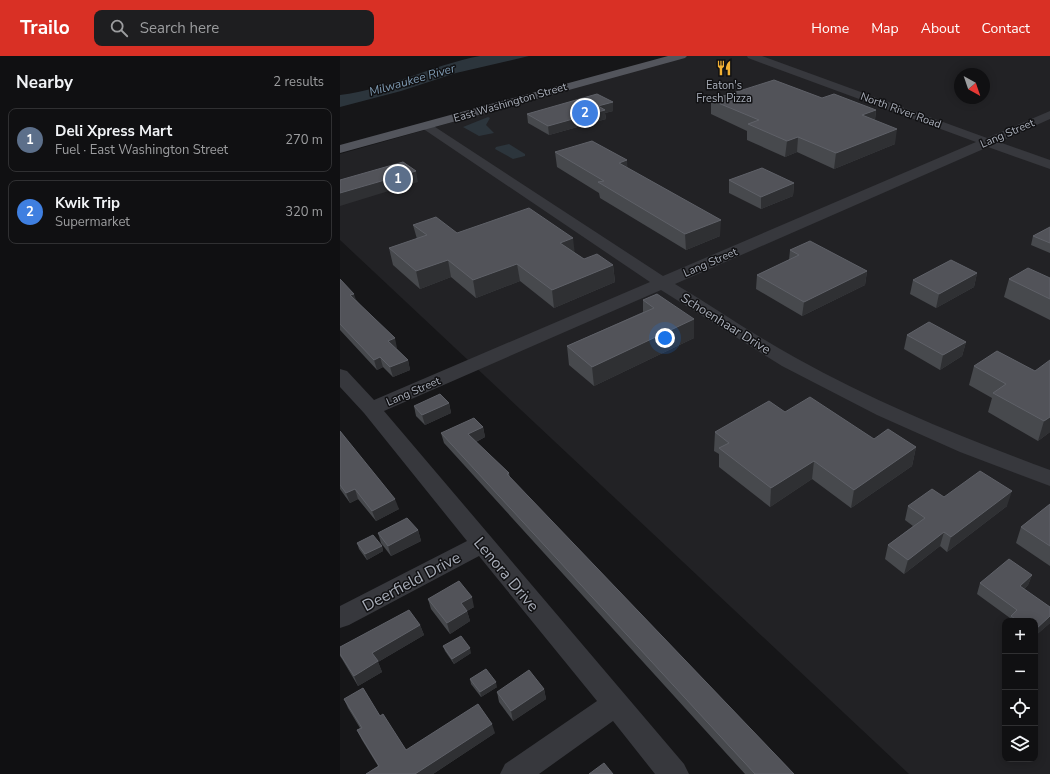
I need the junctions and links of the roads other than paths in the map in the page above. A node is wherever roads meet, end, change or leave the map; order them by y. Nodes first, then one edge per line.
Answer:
1 (658, 56) edge
2 (681, 56) edge
3 (752, 56) edge
4 (1050, 115) edge
5 (425, 126) junction
6 (988, 142) junction
7 (340, 143) edge
8 (340, 149) edge
9 (1050, 165) edge
10 (662, 283) junction
11 (340, 375) edge
12 (371, 409) junction
13 (1050, 478) edge
14 (482, 544) junction
15 (340, 618) edge
16 (615, 704) junction
17 (515, 774) edge
18 (674, 774) edge

1 - 7 main road, East Washington Street
2 - 5 main road, East Washington Street
3 - 6 street, North River Road
4 - 6 street, Lang Street
5 - 8 main road, East Washington Street
5 - 10 street, Schoenhaar Drive
6 - 9 street, North River Road
6 - 10 street, Lang Street
10 - 12 street, Lang Street
10 - 13 street, Schoenhaar Drive
11 - 12 street, Lenora Drive
12 - 14 street, Lenora Drive
14 - 15 street, Deerfield Drive
14 - 16 street, Lenora Drive
16 - 17 street
16 - 18 street, Lenora Drive

